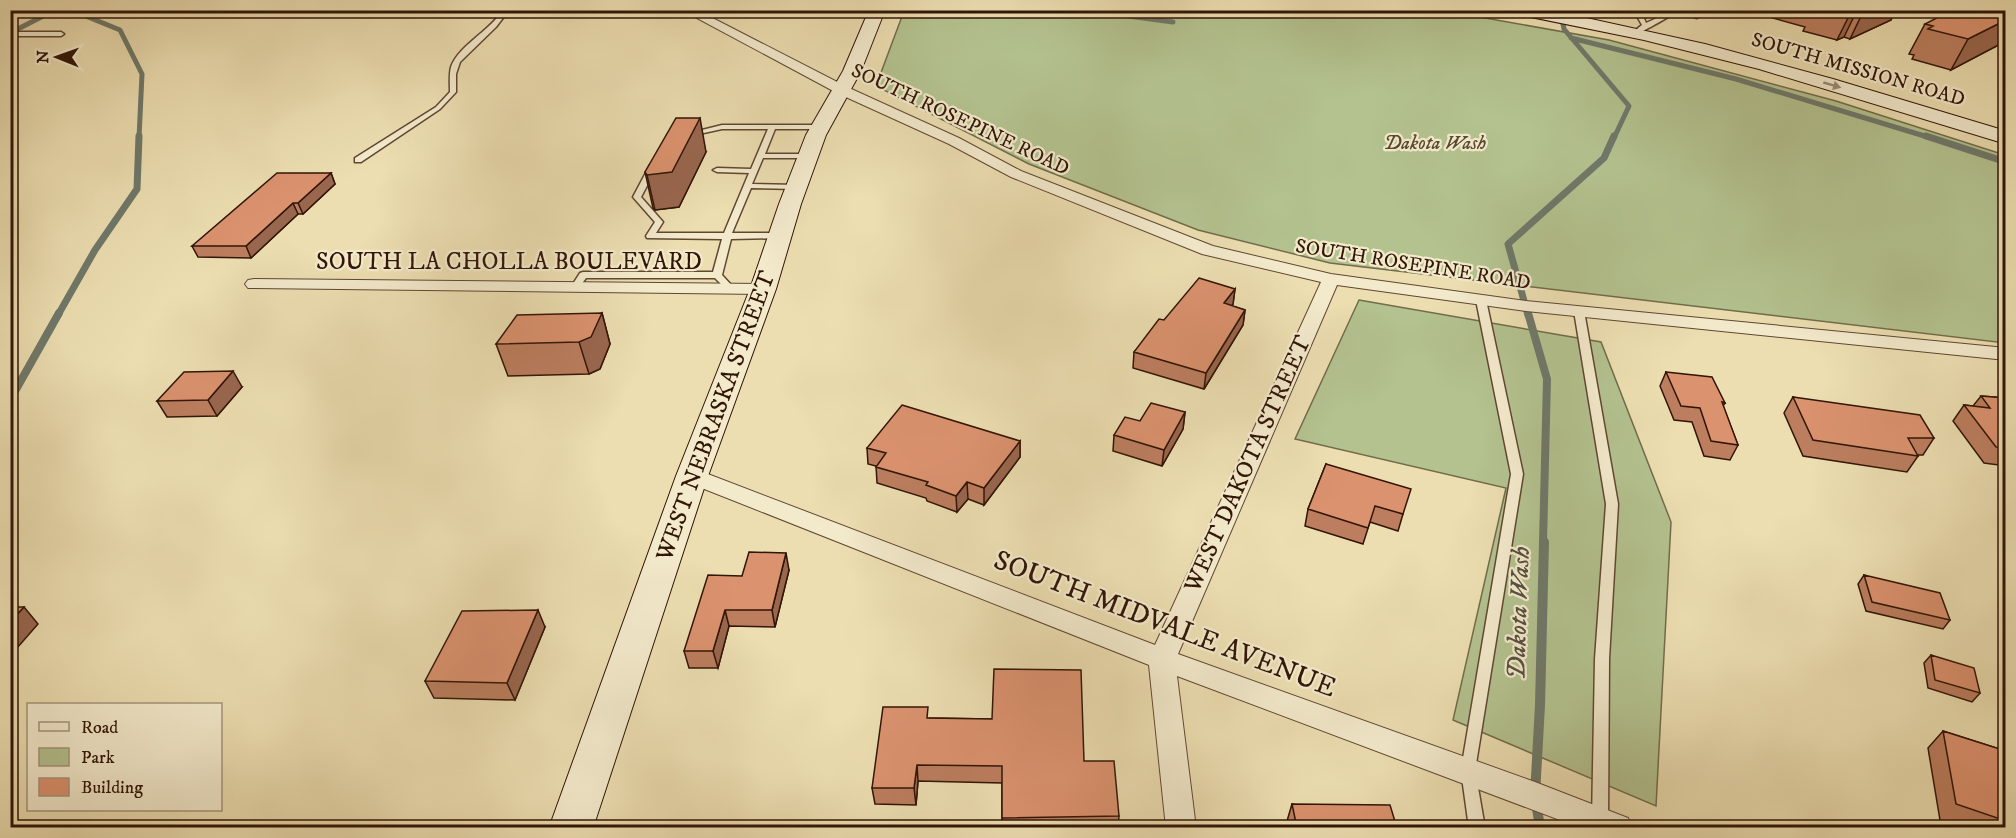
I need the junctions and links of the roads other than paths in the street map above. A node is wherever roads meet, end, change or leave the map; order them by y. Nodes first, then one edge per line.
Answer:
1 (16, 10) edge
2 (506, 10) edge
3 (687, 10) edge
4 (877, 10) edge
5 (1666, 10) edge
6 (1675, 10) edge
7 (1527, 11) edge
8 (10, 13) edge
9 (1695, 15) dead end
10 (1585, 16) edge
11 (1641, 23) edge
12 (10, 34) edge
13 (61, 34) dead end
14 (842, 90) junction
15 (2006, 122) edge
16 (772, 127) junction
17 (821, 127) junction
18 (686, 136) edge
19 (2006, 138) edge
20 (761, 156) junction
21 (808, 156) junction
22 (358, 160) dead end
23 (657, 160) edge
24 (717, 170) dead end
25 (754, 171) junction
26 (748, 186) junction
27 (797, 187) junction
28 (727, 236) junction
29 (780, 236) junction
30 (717, 275) junction
31 (1331, 279) junction
32 (254, 284) dead end
33 (575, 287) junction
34 (730, 288) junction
35 (763, 288) junction
36 (1481, 300) junction
37 (1579, 311) junction
38 (2006, 354) edge
39 (692, 476) junction
40 (1162, 659) junction
41 (1468, 770) junction
42 (1606, 825) edge
43 (571, 828) edge
44 (1181, 828) edge
45 (1477, 828) edge

1 - 8 street
2 - 22 lane
3 - 14 street, SOUTH ROSEPINE ROAD
4 - 14 street, WEST NEBRASKA STREET
5 - 11 lane
6 - 9 lane
7 - 10 street, SOUTH MISSION ROAD
10 - 11 street, SOUTH MISSION ROAD
11 - 15 street, SOUTH MISSION ROAD
11 -> 19 street, SOUTH MISSION ROAD
12 - 13 lane
14 - 17 street, WEST NEBRASKA STREET
14 - 31 street, SOUTH ROSEPINE ROAD
16 - 17 lane
16 - 18 lane
16 - 20 lane
17 - 21 street, WEST NEBRASKA STREET
20 - 21 lane
20 - 25 lane
21 - 27 street, WEST NEBRASKA STREET
23 - 28 lane
24 - 25 lane
25 - 26 lane
26 - 27 lane
26 - 28 lane
27 - 29 street, WEST NEBRASKA STREET
28 - 29 lane
28 - 30 lane
29 - 35 street, WEST NEBRASKA STREET
30 - 33 lane
30 - 34 lane
31 - 36 street, SOUTH ROSEPINE ROAD
31 - 40 street, WEST DAKOTA STREET
32 - 33 street, SOUTH LA CHOLLA BOULEVARD
33 - 34 street, SOUTH LA CHOLLA BOULEVARD
34 - 35 street, SOUTH LA CHOLLA BOULEVARD
35 - 39 street, WEST NEBRASKA STREET
36 - 37 street, SOUTH ROSEPINE ROAD
36 - 41 lane
37 - 38 street, SOUTH ROSEPINE ROAD
37 - 42 lane
39 - 40 street, SOUTH MIDVALE AVENUE
39 - 43 street, WEST NEBRASKA STREET
40 - 41 street, SOUTH MIDVALE AVENUE
40 - 44 street
41 - 42 street, SOUTH MIDVALE AVENUE
41 - 45 lane

